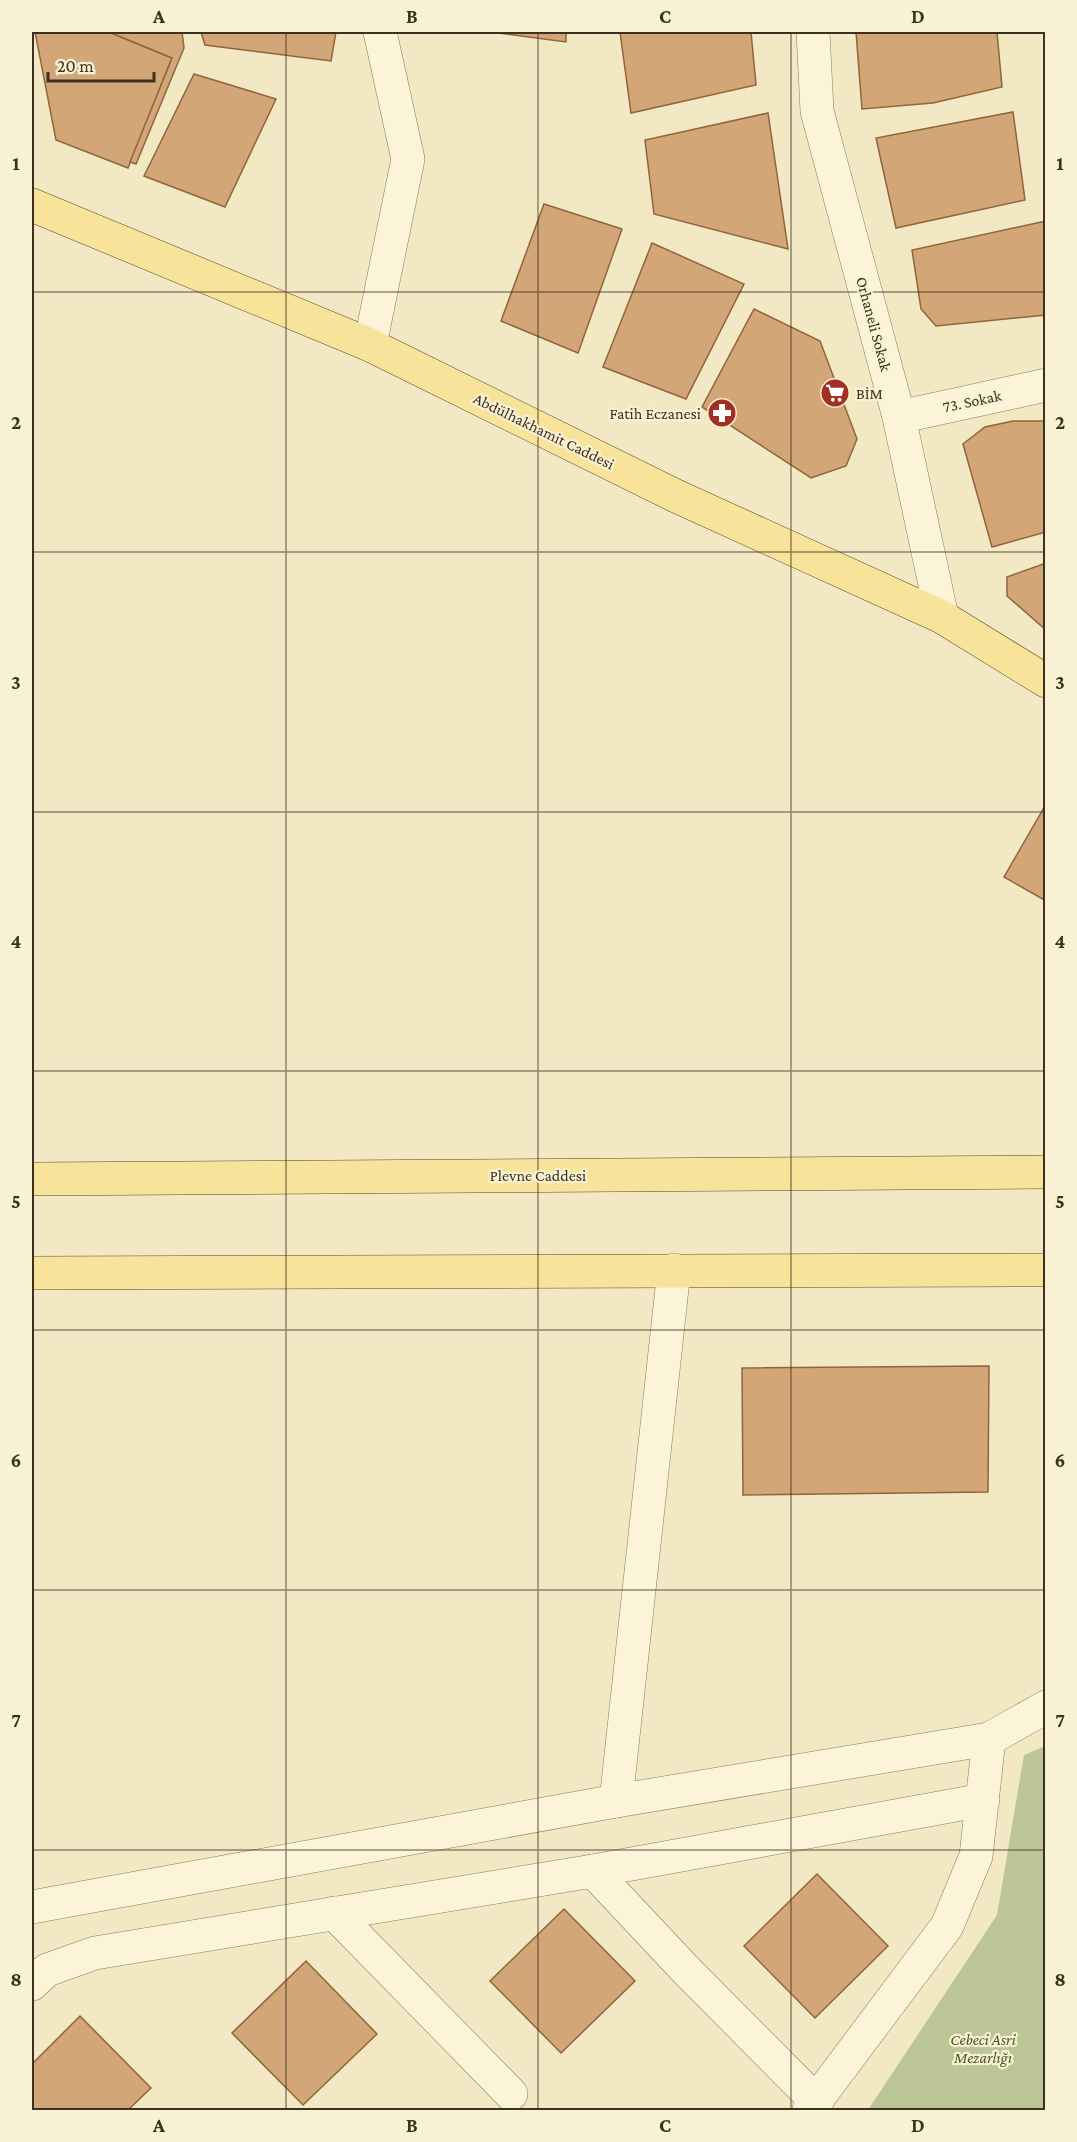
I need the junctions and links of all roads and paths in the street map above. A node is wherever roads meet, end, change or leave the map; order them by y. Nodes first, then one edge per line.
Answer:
1 (380, 32) edge
2 (813, 32) edge
3 (32, 205) edge
4 (370, 345) junction
5 (1046, 385) edge
6 (899, 417) junction
7 (942, 617) junction
8 (1046, 681) edge
9 (1046, 1172) edge
10 (32, 1179) edge
11 (674, 1270) junction
12 (1046, 1270) edge
13 (32, 1273) edge
14 (1046, 1707) edge
15 (989, 1739) junction
16 (982, 1800) junction
17 (616, 1801) junction
18 (592, 1871) junction
19 (32, 1907) edge
20 (334, 1913) junction
21 (32, 1984) edge
22 (511, 2094) dead end
23 (813, 2106) edge

1 - 4 street
2 - 6 street, Orhaneli Sokak
3 - 4 main road, Abdülhakhamit Caddesi
4 - 7 main road, Abdülhakhamit Caddesi
5 - 6 street, 73. Sokak
6 - 7 street, Orhaneli Sokak
7 - 8 main road, Abdülhakhamit Caddesi
9 - 10 main road, Plevne Caddesi
11 - 12 main road
11 - 13 main road
11 - 17 street
14 - 15 street
15 - 16 street
15 - 17 street
16 - 18 street
16 - 23 street
17 - 19 street
18 - 20 street
18 - 23 street
20 - 21 street
20 - 22 street

